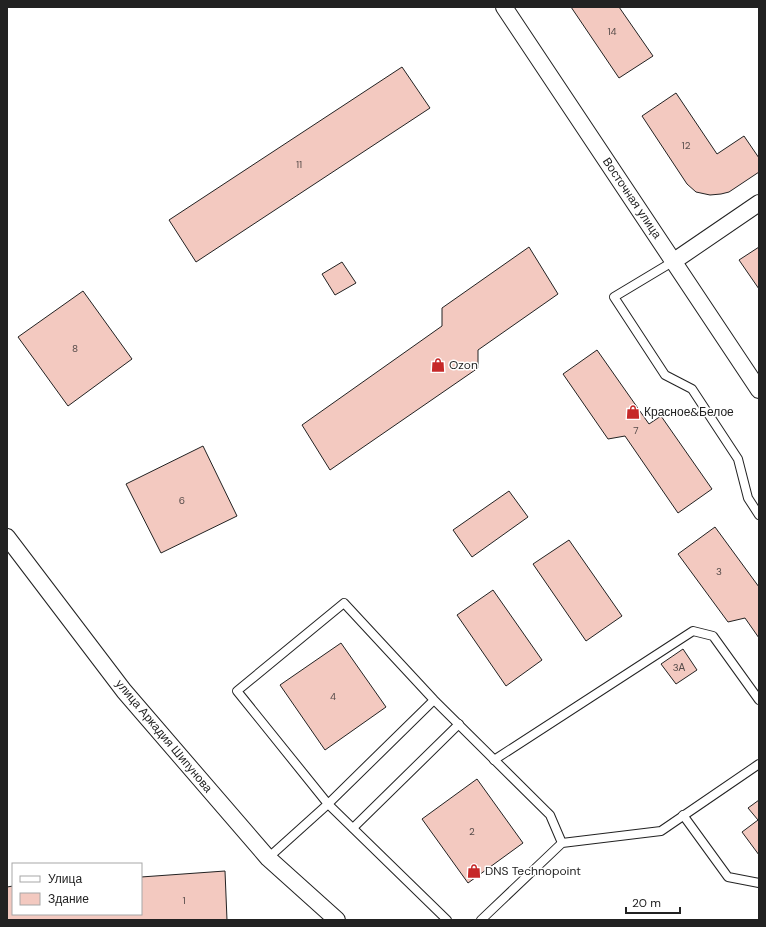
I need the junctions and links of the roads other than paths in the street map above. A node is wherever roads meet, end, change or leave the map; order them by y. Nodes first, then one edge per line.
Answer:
1 (504, 7) edge
2 (759, 203) edge
3 (674, 261) junction
4 (759, 390) edge
5 (759, 515) edge
6 (7, 537) edge
7 (434, 700) junction
8 (759, 700) edge
9 (459, 724) junction
10 (494, 760) junction
11 (759, 764) edge
12 (328, 804) junction
13 (683, 815) junction
14 (352, 828) junction
15 (562, 844) junction
16 (268, 858) junction
17 (759, 882) edge
18 (337, 920) edge
19 (447, 920) edge
20 (481, 920) edge

1 - 3 street, Восточная улица
2 - 3 street
3 - 4 street, Восточная улица
3 - 5 lane
6 - 16 street, улица Аркадия Шипунова
7 - 9 lane
7 - 12 lane
7 - 12 lane
8 - 10 lane
9 - 10 lane
9 - 14 lane
10 - 15 lane
11 - 13 lane
12 - 14 lane
12 - 16 lane
13 - 15 lane
13 - 17 lane
14 - 19 lane
15 - 20 lane
16 - 18 street, улица Аркадия Шипунова

